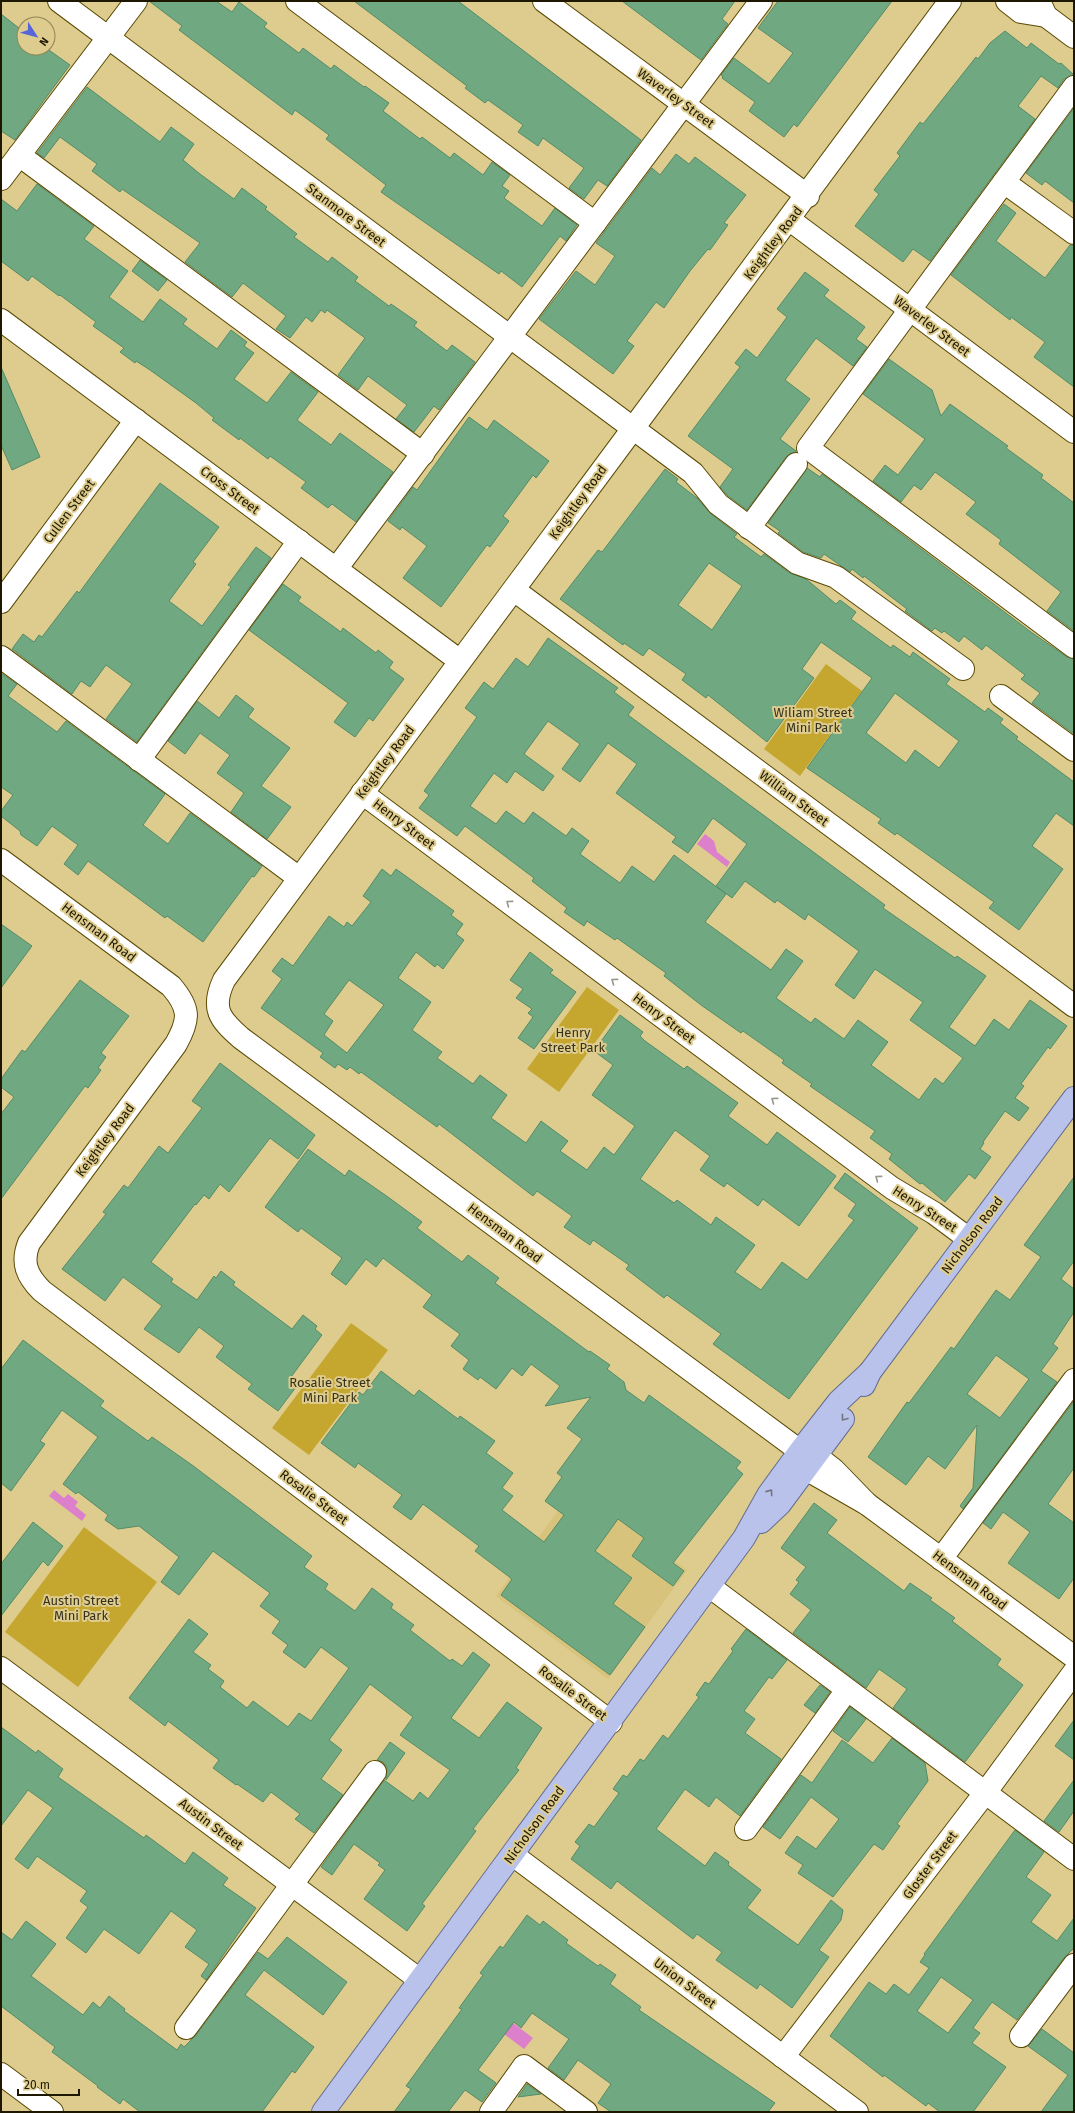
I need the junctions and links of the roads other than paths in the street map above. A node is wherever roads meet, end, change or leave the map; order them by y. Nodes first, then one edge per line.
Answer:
1 (59, 1) edge
2 (136, 1) edge
3 (297, 1) edge
4 (544, 1) edge
5 (761, 1) edge
6 (950, 1) edge
7 (1007, 1) edge
8 (1043, 8) edge
9 (1074, 37) edge
10 (108, 38) junction
11 (1074, 87) edge
12 (684, 104) junction
13 (19, 156) junction
14 (1, 178) edge
15 (1004, 182) junction
16 (808, 196) junction
17 (790, 220) junction
18 (595, 223) junction
19 (1074, 233) edge
20 (910, 310) junction
21 (1, 320) edge
22 (510, 337) junction
23 (136, 420) junction
24 (632, 428) junction
25 (1074, 432) edge
26 (423, 454) junction
27 (796, 464) dead end
28 (749, 528) junction
29 (299, 541) junction
30 (336, 569) junction
31 (514, 590) junction
32 (1, 602) edge
33 (1074, 647) edge
34 (1, 657) edge
35 (460, 661) junction
36 (963, 669) dead end
37 (1001, 696) dead end
38 (1074, 750) edge
39 (139, 760) junction
40 (362, 793) junction
41 (1, 860) edge
42 (299, 878) junction
43 (1074, 1006) edge
44 (217, 1008) joint
45 (186, 1012) joint
46 (1074, 1098) edge
47 (969, 1239) junction
48 (25, 1266) joint
49 (1074, 1380) edge
50 (807, 1459) junction
51 (941, 1559) junction
52 (709, 1586) junction
53 (1074, 1657) edge
54 (1, 1668) edge
55 (1074, 1672) edge
56 (847, 1690) junction
57 (611, 1722) junction
58 (375, 1772) dead end
59 (985, 1793) junction
60 (746, 1829) dead end
61 (513, 1855) junction
62 (1074, 1859) edge
63 (292, 1885) junction
64 (1074, 1965) edge
65 (420, 1980) junction
66 (186, 2028) dead end
67 (1021, 2036) dead end
68 (783, 2057) junction
69 (1, 2074) edge
70 (329, 2110) edge
71 (52, 2112) edge
72 (491, 2112) edge
73 (586, 2112) edge
74 (857, 2112) edge

1 - 10 street, Stanmore Street
2 - 10 street
3 - 18 street
4 - 12 street, Waverley Street
5 - 12 street
6 - 16 street, Keightley Road
7 - 8 street
8 - 9 street
10 - 13 street
10 - 22 street, Stanmore Street
11 - 15 street
12 - 16 street, Waverley Street
12 - 18 street
13 - 14 street
13 - 26 street
15 - 19 street
15 - 20 street
16 - 17 street, Keightley Road
17 - 20 street, Waverley Street
17 - 24 street, Keightley Road
18 - 22 street
20 - 25 street, Waverley Street
20 - 33 street
21 - 23 street, Cross Street
22 - 24 street, Stanmore Street
22 - 26 street
23 - 29 street, Cross Street
23 - 32 street, Cullen Street
24 - 28 street, Stanmore Street
24 - 31 street, Keightley Road
26 - 30 street
27 - 28 street
28 - 36 street, Stanmore Street
29 - 30 street, Cross Street
29 - 39 street
30 - 35 street, Cross Street
31 - 35 street, Keightley Road
31 - 43 street, William Street
34 - 39 street
35 - 40 street, Keightley Road
37 - 38 street
39 - 42 street
40 - 42 street, Keightley Road
47 -> 40 street, Henry Street
41 - 45 street, Hensman Road
42 - 44 street, Keightley Road
44 - 50 street, Hensman Road
45 - 48 street, Keightley Road
46 - 47 main road, Nicholson Road
47 - 50 main road, Nicholson Road
48 - 57 street, Rosalie Street
49 - 51 street
50 - 51 street, Hensman Road
50 - 52 main road, Nicholson Road
51 - 53 street, Hensman Road
52 - 56 street
52 - 57 main road, Nicholson Road
54 - 63 street, Austin Street
55 - 59 street, Gloster Street
56 - 59 street
56 - 60 street
57 - 61 main road, Nicholson Road
58 - 63 street
59 - 62 street
59 - 68 street, Gloster Street
61 - 65 main road, Nicholson Road
61 - 68 street, Union Street
63 - 65 street, Austin Street
63 - 66 street
64 - 67 street
65 - 70 main road, Nicholson Road
68 - 74 street, Union Street
69 - 71 street
72 - 73 street

